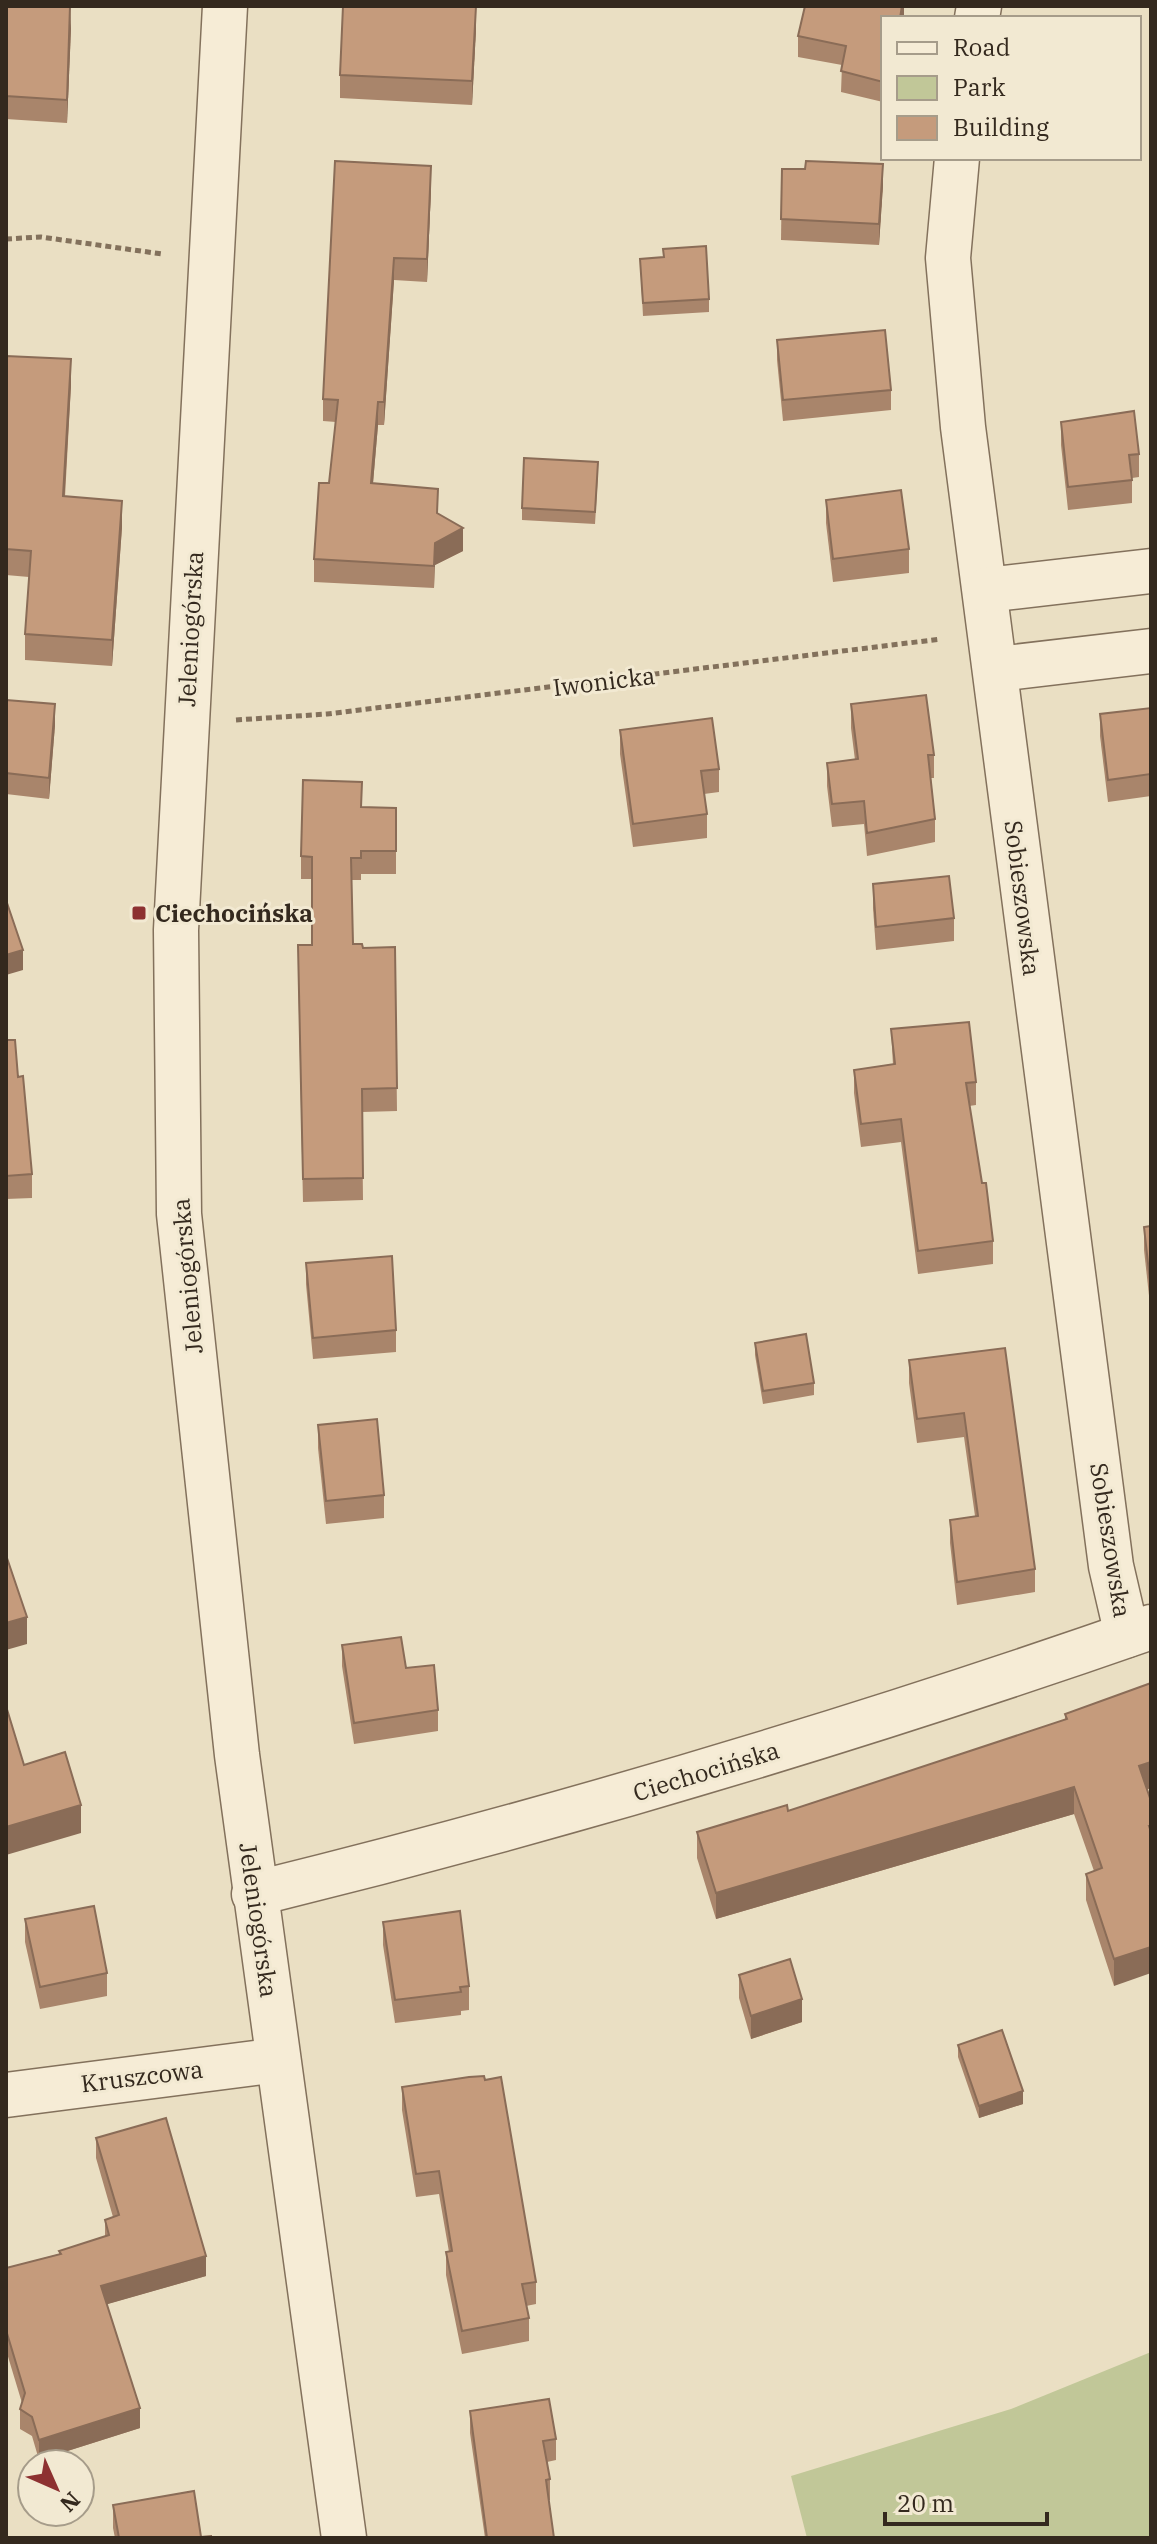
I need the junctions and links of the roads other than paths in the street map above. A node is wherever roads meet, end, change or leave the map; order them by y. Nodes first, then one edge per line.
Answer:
1 (225, 6) edge
2 (957, 160) edge
3 (1151, 571) edge
4 (986, 590) junction
5 (993, 651) junction
6 (1151, 651) edge
7 (1139, 1631) edge
8 (254, 1894) junction
9 (278, 2060) junction
10 (6, 2095) edge
11 (344, 2538) edge

1 - 8 street, Jeleniogórska
2 - 4 street, Sobieszowska
3 - 4 street
4 - 5 street, Sobieszowska
5 - 6 street
5 - 7 street, Sobieszowska
7 - 8 street, Ciechocińska
8 - 9 street, Jeleniogórska
9 - 10 street, Kruszcowa
9 - 11 street, Jeleniogórska

